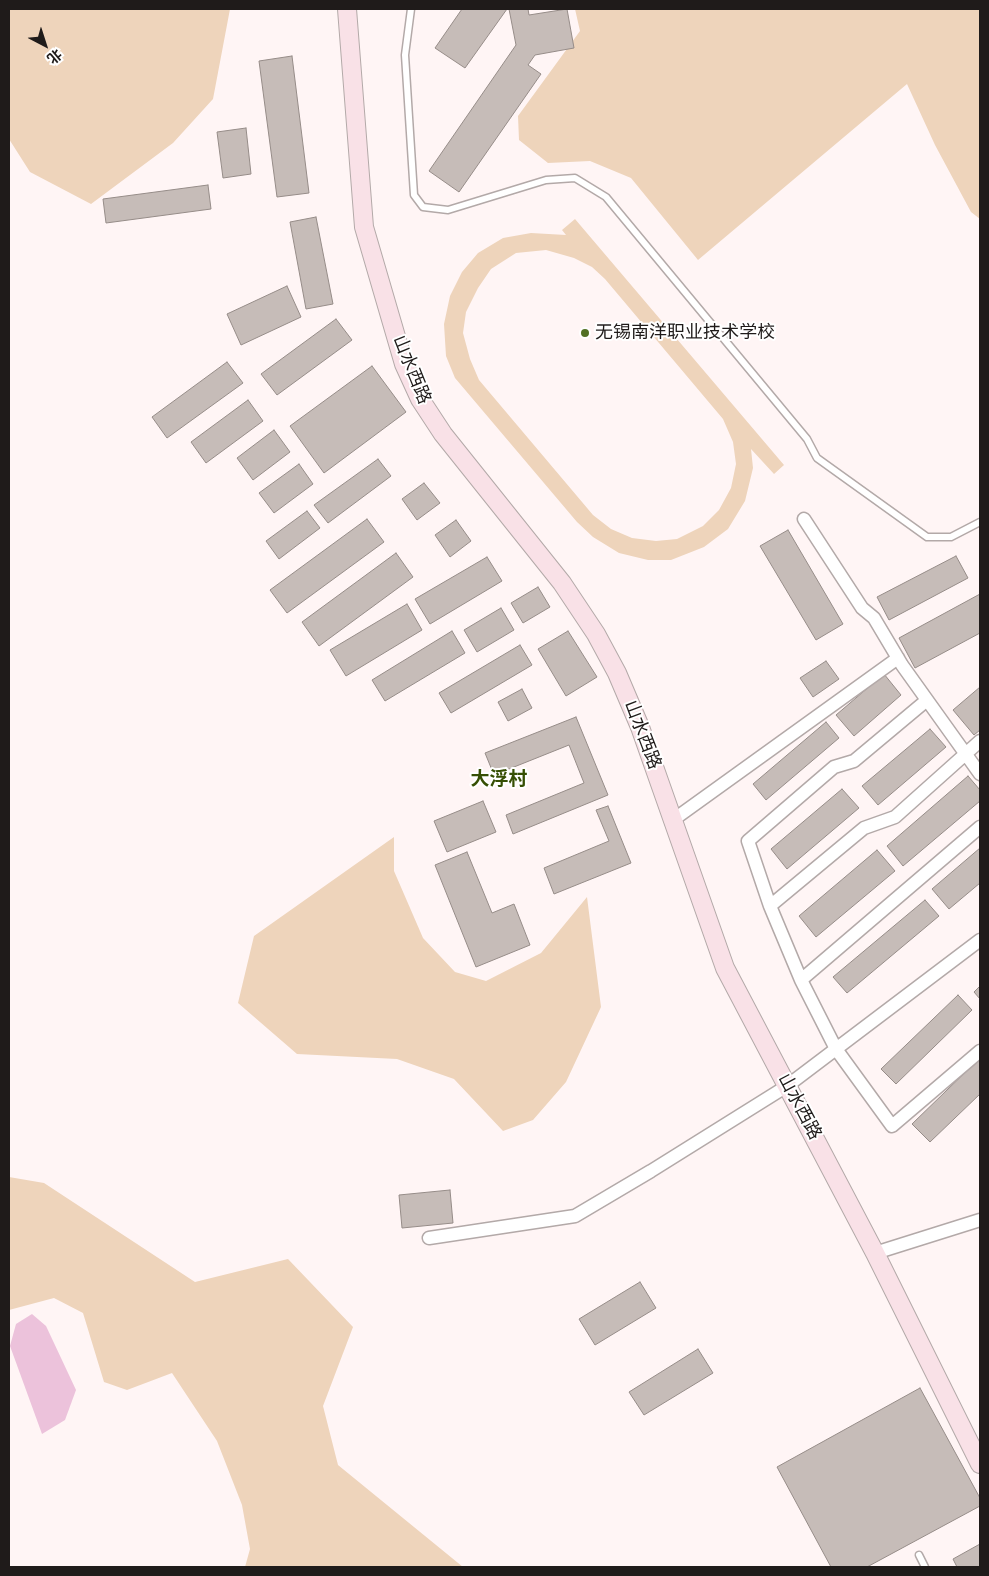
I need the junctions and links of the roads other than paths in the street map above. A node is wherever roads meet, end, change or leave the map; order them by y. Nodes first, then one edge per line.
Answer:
1 (347, 9) edge
2 (411, 9) edge
3 (804, 518) dead end
4 (980, 522) edge
5 (898, 658) junction
6 (927, 700) junction
7 (980, 741) edge
8 (966, 754) junction
9 (980, 774) edge
10 (673, 820) junction
11 (980, 826) edge
12 (770, 906) junction
13 (980, 940) edge
14 (801, 980) junction
15 (836, 1049) junction
16 (980, 1051) edge
17 (787, 1086) junction
18 (980, 1220) edge
19 (429, 1238) dead end
20 (875, 1253) junction
21 (980, 1464) edge
22 (919, 1556) dead end
23 (926, 1567) edge

1 - 10 street, 山水西路
2 - 4 lane
3 - 5 street
5 - 6 street
5 - 10 street
6 - 8 street
6 - 12 street
7 - 8 street
8 - 9 street
8 - 12 street
10 - 17 street, 山水西路
11 - 14 street
12 - 14 street
13 - 15 street
14 - 15 street
15 - 16 street
15 - 17 street
17 - 19 street
17 - 20 street, 山水西路
18 - 20 street
20 - 21 street, 山水西路
22 - 23 lane

